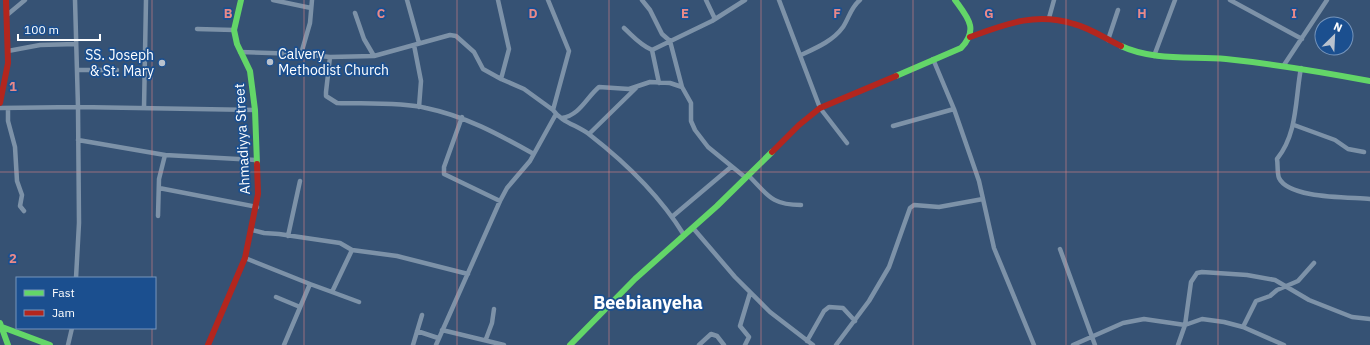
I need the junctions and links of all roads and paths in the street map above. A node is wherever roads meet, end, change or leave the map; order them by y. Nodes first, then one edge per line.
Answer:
1 (6, 0) edge
2 (25, 0) edge
3 (75, 0) edge
4 (146, 0) edge
5 (241, 0) edge
6 (272, 0) edge
7 (312, 0) edge
8 (407, 0) edge
9 (498, 0) edge
10 (548, 0) edge
11 (642, 0) edge
12 (706, 0) edge
13 (745, 0) edge
14 (779, 0) edge
15 (860, 0) edge
16 (955, 0) edge
17 (1054, 0) edge
18 (1175, 0) edge
19 (1230, 0) edge
20 (1328, 0) edge
21 (311, 8) junction
22 (1118, 10) dead end
23 (355, 13) dead end
24 (7, 15) junction
25 (1049, 18) junction
26 (715, 19) junction
27 (624, 28) dead end
28 (197, 29) dead end
29 (234, 30) junction
30 (970, 37) junction
31 (1302, 39) junction
32 (1108, 40) junction
33 (670, 41) junction
34 (76, 44) junction
35 (416, 44) junction
36 (652, 50) junction
37 (8, 51) junction
38 (240, 52) junction
39 (301, 54) junction
40 (801, 55) junction
41 (374, 56) junction
42 (1154, 56) junction
43 (330, 57) junction
44 (933, 59) junction
45 (1284, 65) junction
46 (1300, 68) junction
47 (77, 70) junction
48 (117, 70) dead end
49 (501, 79) junction
50 (1370, 81) edge
51 (659, 83) junction
52 (639, 86) junction
53 (682, 87) junction
54 (0, 103) edge
55 (78, 107) junction
56 (419, 107) junction
57 (0, 108) edge
58 (8, 108) junction
59 (144, 108) junction
60 (820, 108) junction
61 (954, 109) junction
62 (255, 110) junction
63 (554, 112) junction
64 (462, 117) junction
65 (562, 118) junction
66 (1294, 125) junction
67 (893, 126) dead end
68 (589, 134) junction
69 (78, 140) junction
70 (847, 143) dead end
71 (1364, 152) dead end
72 (532, 153) junction
73 (165, 155) junction
74 (257, 160) junction
75 (730, 167) junction
76 (747, 177) junction
77 (300, 181) dead end
78 (159, 188) junction
79 (1370, 198) edge
80 (984, 199) junction
81 (500, 201) junction
82 (801, 204) dead end
83 (257, 207) junction
84 (24, 211) dead end
85 (158, 216) dead end
86 (673, 216) junction
87 (693, 228) junction
88 (252, 230) junction
89 (684, 235) junction
90 (288, 236) junction
91 (1060, 249) dead end
92 (352, 250) junction
93 (245, 258) junction
94 (1314, 263) dead end
95 (468, 274) junction
96 (76, 277) edge
97 (310, 284) junction
98 (1288, 287) junction
99 (332, 292) junction
100 (750, 293) junction
101 (276, 297) dead end
102 (359, 302) dead end
103 (300, 307) junction
104 (494, 309) dead end
105 (422, 315) dead end
106 (1370, 319) edge
107 (855, 321) junction
108 (1, 325) edge
109 (1185, 325) junction
110 (1243, 327) junction
111 (72, 329) edge
112 (442, 330) junction
113 (417, 331) junction
114 (1091, 337) junction
115 (438, 338) junction
116 (486, 339) junction
117 (504, 344) edge
118 (810, 344) edge
119 (8, 345) edge
120 (50, 345) edge
121 (68, 345) edge
122 (208, 345) edge
123 (284, 345) edge
124 (413, 345) edge
125 (436, 345) edge
126 (570, 345) edge
127 (698, 345) edge
128 (724, 345) edge
129 (745, 345) edge
130 (836, 345) edge
131 (1034, 345) edge
132 (1073, 345) edge
133 (1095, 345) edge
134 (1178, 345) edge
135 (1284, 345) edge

1 - 24 street
2 - 24 street
3 - 34 street
4 - 59 street
5 - 29 street, Ahmadiyya Street
6 - 21 street
7 - 21 street
8 - 35 street
9 - 49 street
10 - 63 street
11 - 33 street
12 - 26 street
13 - 26 street
14 - 40 street
15 - 40 street
16 - 30 street
17 - 25 street
18 - 42 street
19 - 31 street
20 - 31 street
21 - 39 street
22 - 32 street
23 - 41 street
24 - 37 street
25 - 30 street
25 - 32 street
26 - 33 street
27 - 36 street
28 - 29 street
29 - 38 street, Ahmadiyya Street
30 - 44 street
31 - 45 street
32 - 42 street
33 - 36 street
33 - 53 street
34 - 37 street
34 - 47 street
35 - 41 street
35 - 49 street
35 - 56 street
36 - 51 street
37 - 54 street
38 - 39 street
38 - 62 street, Ahmadiyya Street
39 - 43 street
40 - 60 street
41 - 43 street
42 - 45 street
43 - 56 street
44 - 60 street
44 - 61 street
45 - 46 street
46 - 50 street
46 - 66 street
47 - 48 street
47 - 55 street
49 - 63 street
51 - 52 street
51 - 53 street
52 - 65 street
52 - 68 street
53 - 75 street
55 - 58 street
55 - 59 street
55 - 69 street
56 - 64 street
57 - 58 street
58 - 84 street
59 - 62 street
60 - 70 street
60 - 76 street
61 - 67 street
61 - 80 street
62 - 74 street, Ahmadiyya Street
63 - 65 street
63 - 72 street
64 - 72 street
64 - 81 street
65 - 68 street
66 - 71 street
66 - 79 street
68 - 86 street
69 - 73 street
69 - 96 street
72 - 81 street
73 - 74 street
73 - 78 street
74 - 83 street, Ahmadiyya Street
75 - 76 street
75 - 86 street
76 - 82 street
76 - 87 street
77 - 90 street
78 - 83 street
78 - 85 street
80 - 107 street
80 - 131 street
81 - 95 street
83 - 88 street, Ahmadiyya Street
86 - 89 street
87 - 89 street
87 - 100 street
88 - 90 street
88 - 93 street, Ahmadiyya Street
89 - 126 street
90 - 92 street
91 - 114 street
92 - 95 street
92 - 99 street
93 - 97 street
93 - 122 street, Ahmadiyya Street
94 - 98 street
95 - 112 street
97 - 99 street
97 - 103 street
98 - 106 street
98 - 109 street
98 - 110 street
99 - 102 street
100 - 118 street
100 - 129 street
101 - 103 street
103 - 123 street
104 - 116 street
105 - 113 street
107 - 118 street
107 - 130 street
108 - 119 street
108 - 120 street
109 - 110 street
109 - 114 street
109 - 134 street
110 - 135 street
111 - 121 street
112 - 115 street
112 - 116 street
113 - 115 street
113 - 124 street
114 - 132 street
114 - 133 street
115 - 125 street
116 - 117 street
127 - 128 street

